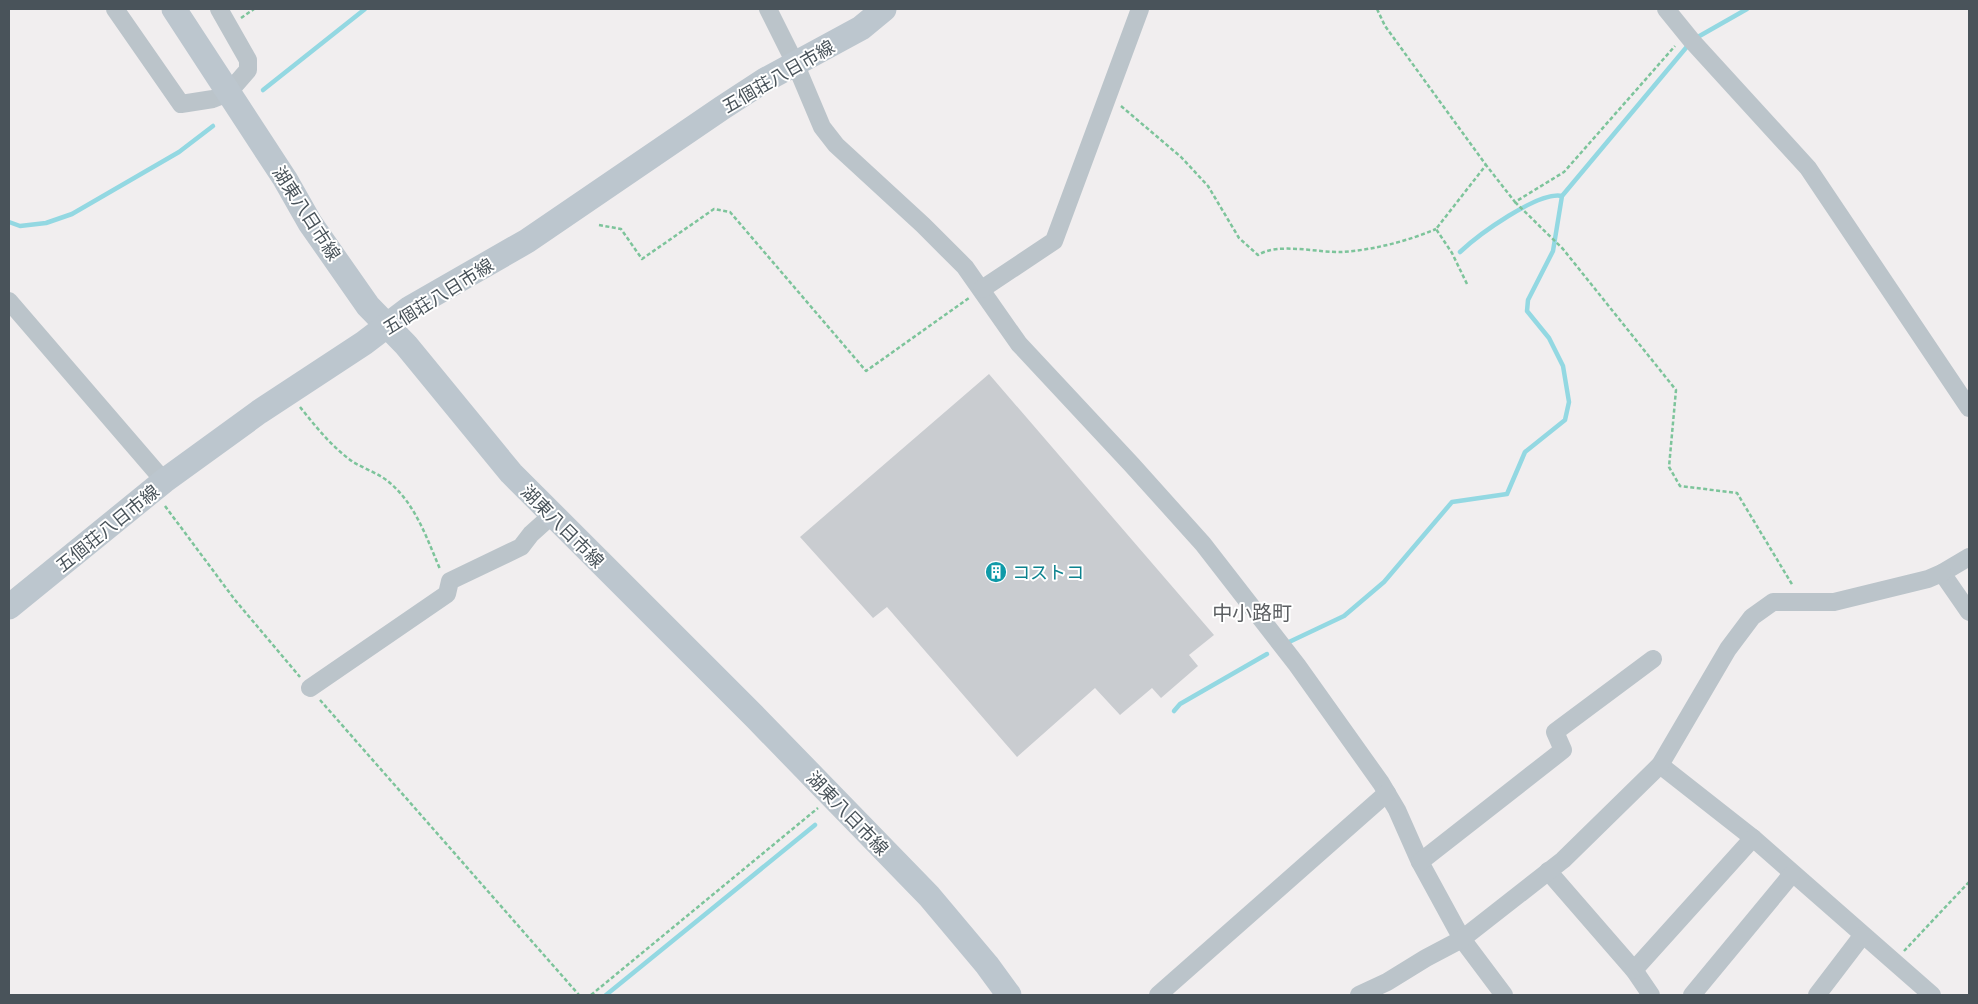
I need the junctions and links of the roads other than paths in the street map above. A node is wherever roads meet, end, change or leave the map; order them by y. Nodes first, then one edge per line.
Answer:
1 (115, 9) edge
2 (174, 9) edge
3 (219, 9) edge
4 (768, 9) edge
5 (884, 9) edge
6 (1140, 9) edge
7 (1666, 9) edge
8 (795, 63) junction
9 (228, 93) junction
10 (977, 293) junction
11 (9, 301) edge
12 (388, 326) junction
13 (1969, 408) edge
14 (159, 485) junction
15 (551, 516) junction
16 (1969, 557) edge
17 (1942, 574) junction
18 (9, 607) edge
19 (1969, 612) edge
20 (1653, 659) dead end
21 (310, 688) road end
22 (1660, 765) junction
23 (1387, 793) junction
24 (1753, 838) junction
25 (1420, 862) junction
26 (1548, 871) junction
27 (1792, 874) junction
28 (1862, 936) junction
29 (1462, 940) junction
30 (1634, 970) junction
31 (1390, 989) edge
32 (1009, 995) edge
33 (1158, 995) edge
34 (1359, 995) edge
35 (1504, 995) edge
36 (1651, 995) edge
37 (1692, 995) edge
38 (1817, 995) edge
39 (1932, 995) edge

1 - 9 street
2 - 9 main road, 湖東八日市線
3 - 9 street
4 - 8 street
5 - 8 main road, 五個荘八日市線
6 - 10 street
7 - 13 street
8 - 10 street
8 - 12 main road, 五個荘八日市線
9 - 12 main road, 湖東八日市線
10 - 23 street
11 - 14 street
12 - 14 main road, 五個荘八日市線
12 - 15 main road, 湖東八日市線
14 - 18 main road, 五個荘八日市線
15 - 21 street
15 - 32 main road, 湖東八日市線
16 - 17 street
17 - 19 street
17 - 22 street
20 - 25 street
22 - 24 street
22 - 26 street
23 - 25 street
23 - 33 street
24 - 27 street
24 - 30 street
25 - 29 street
26 - 29 street
26 - 30 street
27 - 28 street
27 - 37 street
28 - 38 street
28 - 39 street
29 - 31 street
29 - 35 street
30 - 36 street
31 - 34 street

